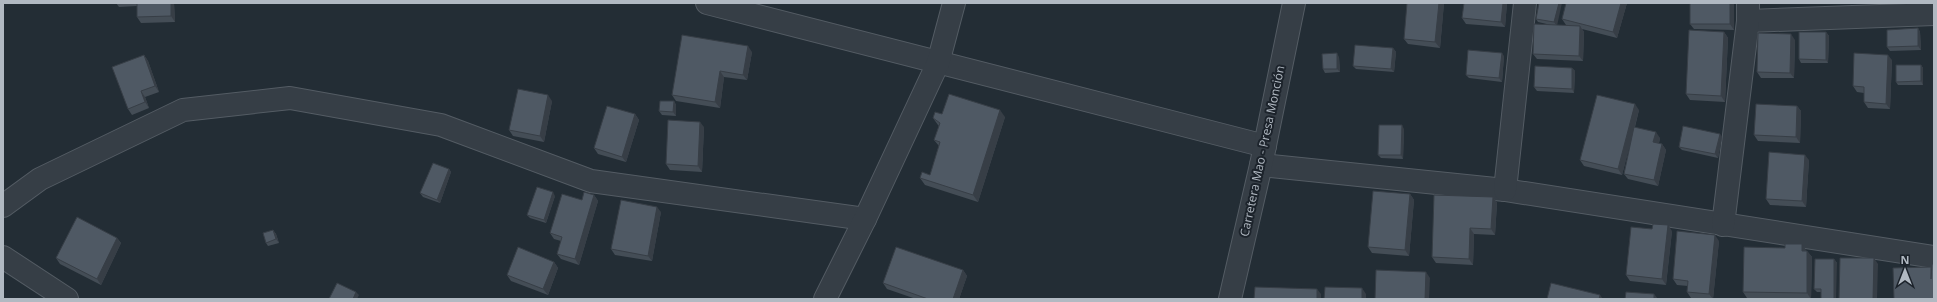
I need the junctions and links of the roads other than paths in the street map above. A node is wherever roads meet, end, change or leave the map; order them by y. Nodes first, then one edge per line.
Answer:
1 (707, 3) edge
2 (954, 3) edge
3 (1294, 3) edge
4 (1525, 3) edge
5 (1748, 12) edge
6 (1934, 14) edge
7 (938, 63) junction
8 (1263, 156) junction
9 (1505, 190) junction
10 (3, 206) edge
11 (865, 219) junction
12 (1723, 225) junction
13 (3, 257) edge
14 (1934, 257) edge
15 (67, 299) edge
16 (825, 299) edge
17 (1230, 299) edge

1 - 7 street
2 - 7 street
3 - 8 street, Carretera Mao - Presa Monción
4 - 9 street
5 - 6 street
5 - 12 street
7 - 8 street
7 - 11 street
8 - 9 street
8 - 17 street, Carretera Mao - Presa Monción
9 - 12 street
10 - 11 street
11 - 16 street
12 - 14 street
13 - 15 street

